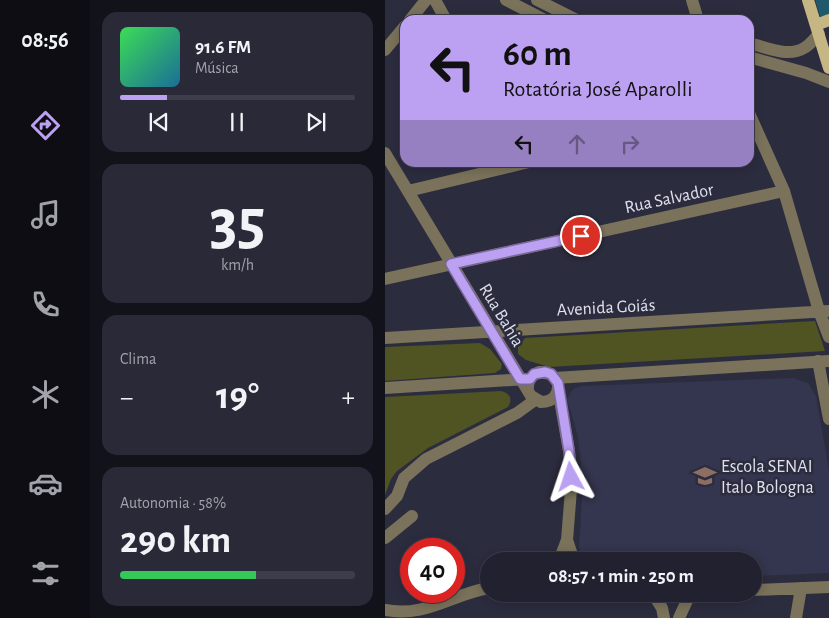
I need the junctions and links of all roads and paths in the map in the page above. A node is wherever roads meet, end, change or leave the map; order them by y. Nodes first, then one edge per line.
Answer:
1 (426, 0) edge
2 (435, 0) edge
3 (506, 0) edge
4 (537, 0) edge
5 (691, 0) edge
6 (808, 0) edge
7 (414, 15) edge
8 (443, 15) edge
9 (535, 15) edge
10 (566, 15) edge
11 (696, 15) edge
12 (822, 25) edge
13 (400, 32) edge
14 (754, 44) edge
15 (385, 50) edge
16 (754, 58) edge
17 (829, 68) edge
18 (829, 82) edge
19 (754, 126) edge
20 (385, 153) edge
21 (507, 167) edge
22 (784, 191) junction
23 (408, 192) junction
24 (451, 264) junction
25 (385, 278) edge
26 (824, 311) edge
27 (491, 331) junction
28 (829, 337) edge
29 (385, 338) edge
30 (824, 361) edge
31 (501, 380) junction
32 (557, 384) junction
33 (385, 388) edge
34 (531, 391) junction
35 (829, 419) edge
36 (564, 423) junction
37 (385, 509) edge
38 (412, 516) dead end
39 (385, 538) edge
40 (567, 540) junction
41 (562, 552) edge
42 (571, 552) edge
43 (829, 586) edge
44 (801, 588) junction
45 (480, 589) edge
46 (762, 590) edge
47 (658, 602) edge
48 (686, 602) edge
49 (385, 610) edge
50 (664, 618) edge
51 (679, 618) edge
52 (796, 618) edge

1 - 7 street
2 - 8 street
3 - 9 street
4 - 10 street
5 - 11 street
6 - 12 main road
12 - 14 street
12 - 17 main road
13 - 15 street
16 - 18 street
19 - 22 street
20 - 23 street, Rua Bahia
21 - 23 street
22 - 24 street, Rua Salvador
22 - 26 street
23 - 24 street, Rua Bahia
24 - 25 street, Rua Salvador
24 - 27 street, Rua Bahia
26 - 27 street, Avenida Goiás
26 - 28 street
27 - 29 street, Avenida Goiás
27 - 34 street, Rua Bahia
30 - 32 street
30 - 35 street
31 - 33 street
31 - 34 street
31 - 34 street
32 - 34 street
32 - 34 street
32 - 36 street
34 - 36 street
34 - 37 street
36 - 40 street
38 - 39 street
40 - 41 street
40 - 42 street
43 - 44 street
44 - 46 street
44 - 52 street
45 - 49 street
47 - 50 street
48 - 51 street

